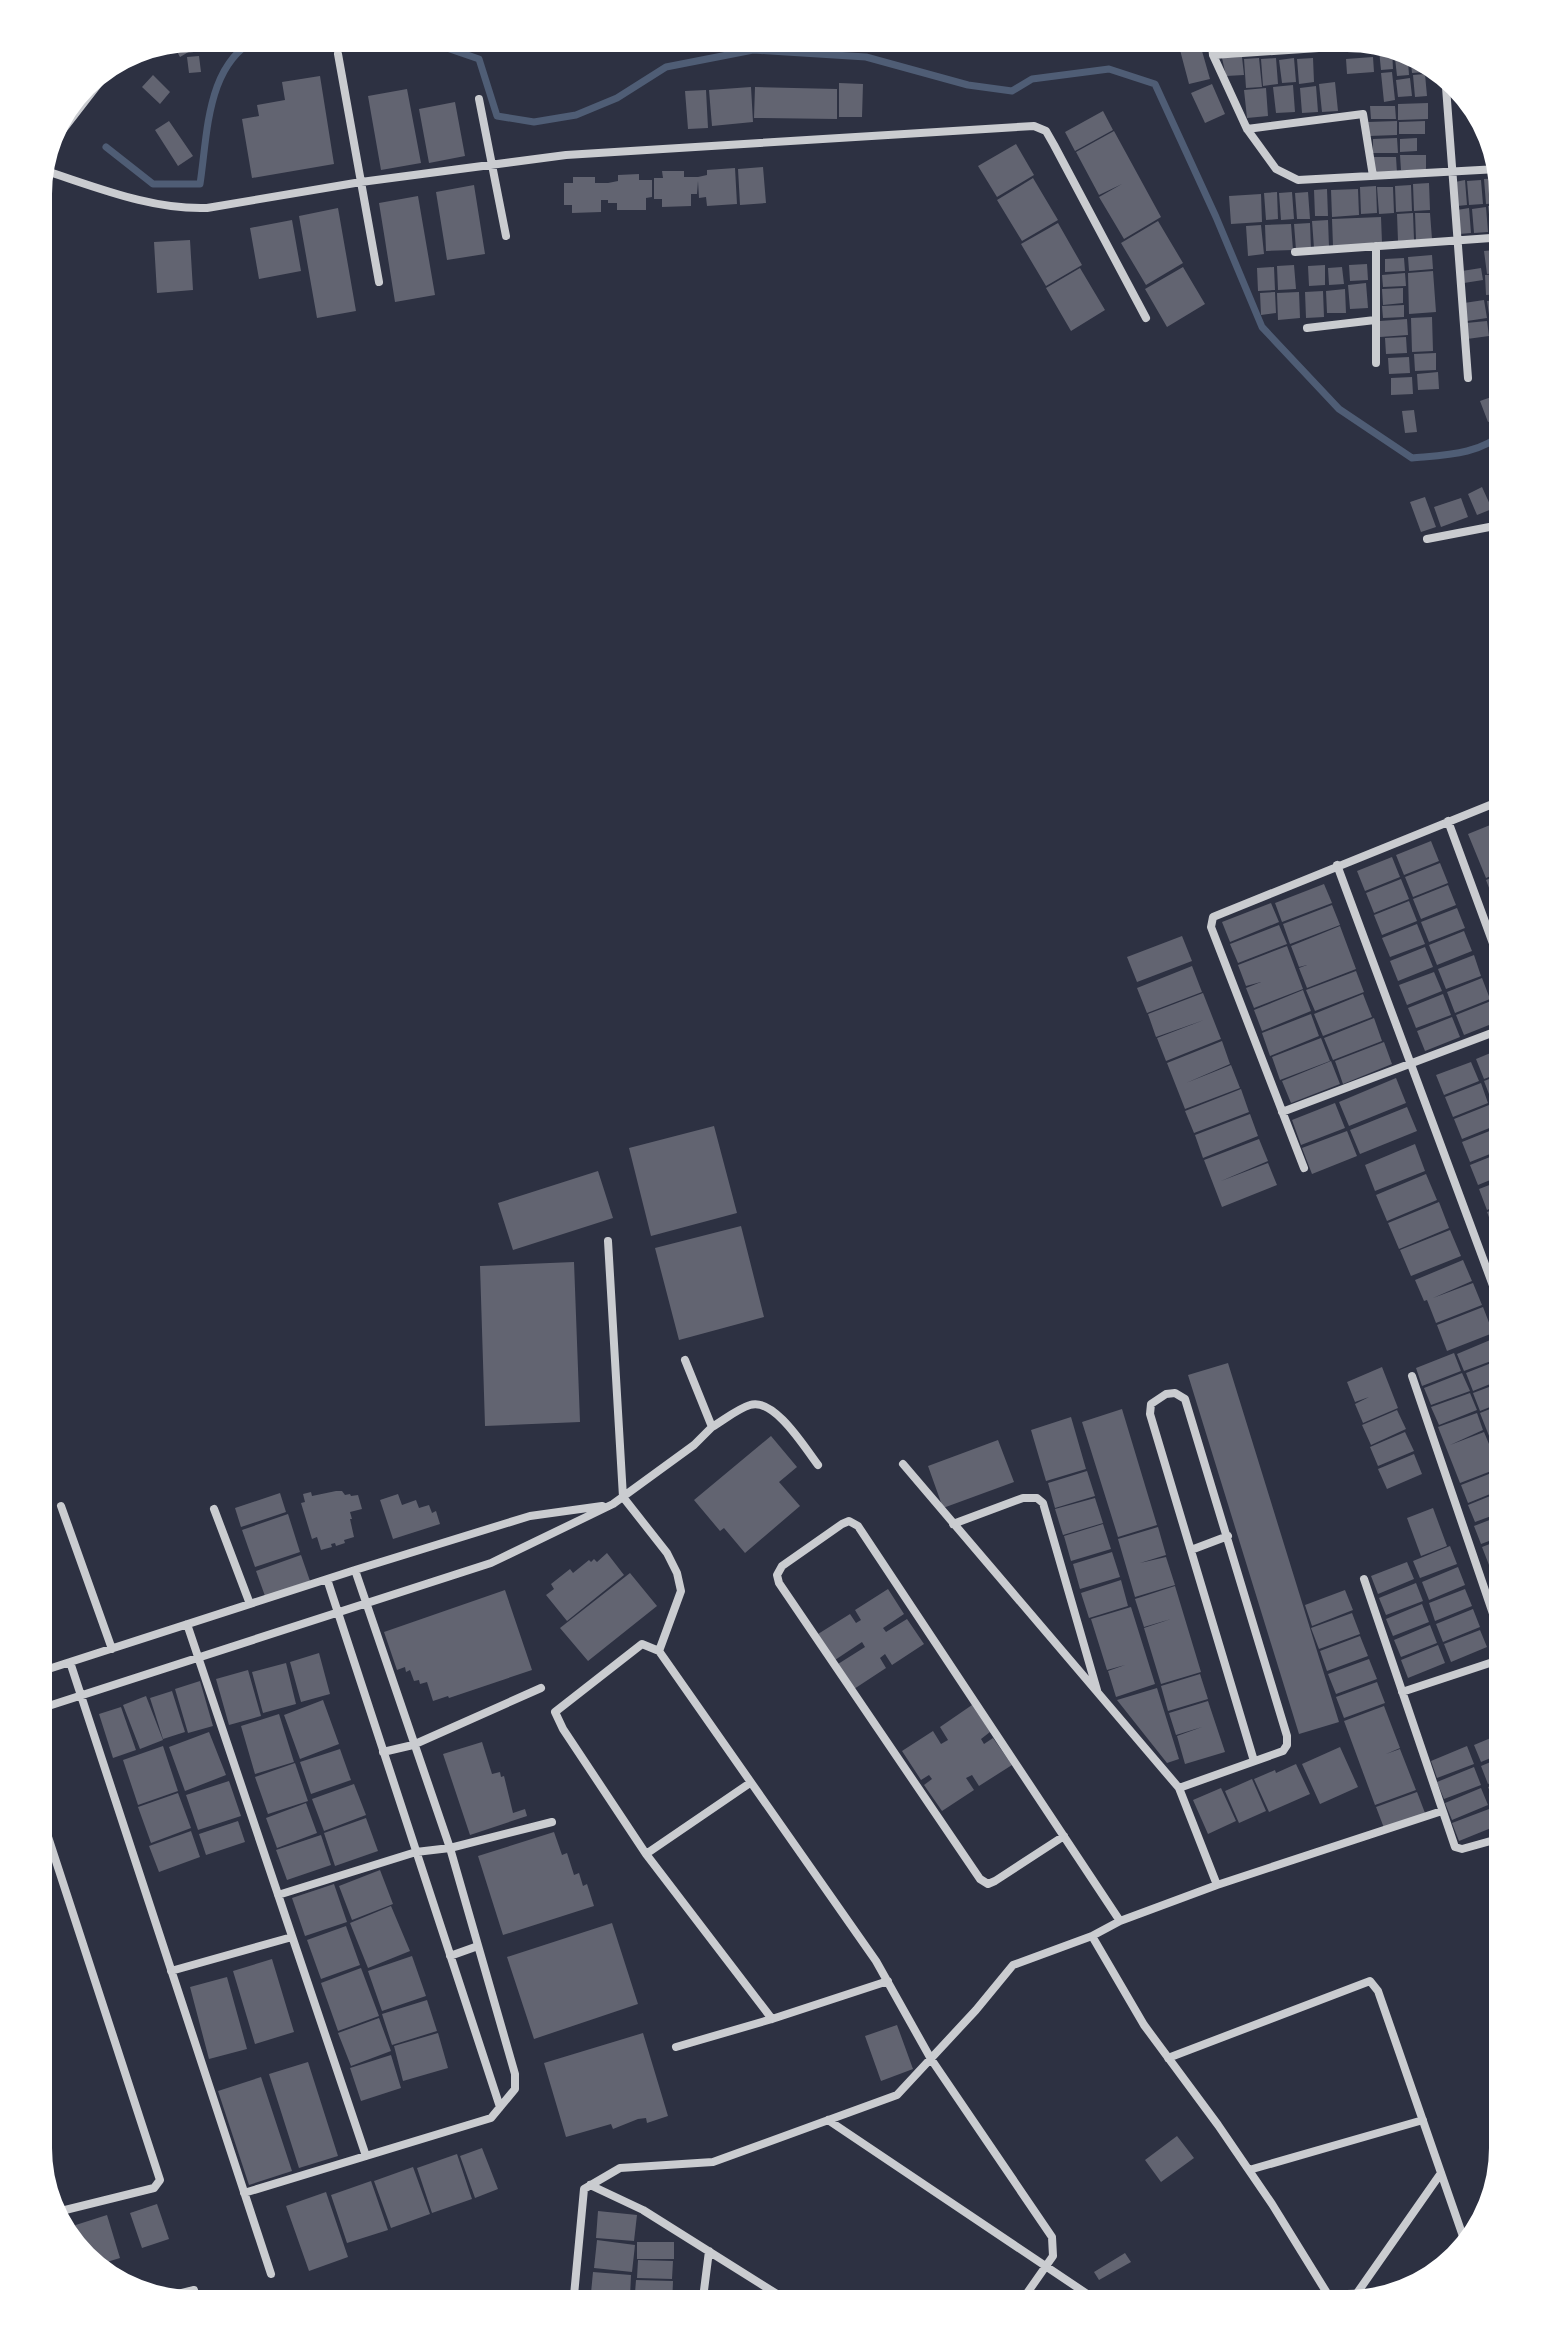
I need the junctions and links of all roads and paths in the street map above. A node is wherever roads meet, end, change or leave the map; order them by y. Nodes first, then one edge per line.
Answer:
1 (1212, 50) edge
2 (1288, 50) edge
3 (338, 54) dead end
4 (1213, 55) junction
5 (1446, 90) edge
6 (479, 99) dead end
7 (1247, 129) junction
8 (492, 164) junction
9 (1489, 169) edge
10 (1452, 171) junction
11 (52, 173) edge
12 (1373, 176) junction
13 (361, 182) junction
14 (506, 236) dead end
15 (1491, 238) edge
16 (1458, 241) junction
17 (1376, 246) junction
18 (1295, 252) dead end
19 (379, 282) dead end
20 (1146, 318) dead end
21 (1375, 320) junction
22 (1307, 328) dead end
23 (1376, 363) dead end
24 (1468, 378) dead end
25 (1491, 527) edge
26 (1427, 539) dead end
27 (1491, 804) edge
28 (1448, 821) junction
29 (1337, 865) junction
30 (1491, 938) edge
31 (1491, 1033) edge
32 (1411, 1064) junction
33 (1282, 1112) junction
34 (1304, 1168) dead end
35 (608, 1241) dead end
36 (1491, 1280) edge
37 (685, 1360) dead end
38 (1412, 1376) dead end
39 (712, 1427) junction
40 (903, 1464) dead end
41 (818, 1465) dead end
42 (623, 1497) junction
43 (613, 1504) junction
44 (61, 1506) dead end
45 (214, 1509) dead end
46 (953, 1524) junction
47 (1228, 1536) junction
48 (1191, 1550) junction
49 (355, 1570) junction
50 (327, 1579) junction
51 (1364, 1579) dead end
52 (250, 1604) junction
53 (366, 1604) junction
54 (1491, 1608) edge
55 (338, 1613) junction
56 (187, 1624) junction
57 (112, 1649) junction
58 (659, 1651) junction
59 (199, 1659) junction
60 (70, 1662) junction
61 (1491, 1663) edge
62 (50, 1668) edge
63 (541, 1688) dead end
64 (1402, 1692) junction
65 (1098, 1693) junction
66 (81, 1696) junction
67 (50, 1706) edge
68 (413, 1745) junction
69 (383, 1752) junction
70 (1254, 1761) junction
71 (750, 1783) junction
72 (1179, 1788) junction
73 (1442, 1811) junction
74 (552, 1822) dead end
75 (1064, 1836) junction
76 (1491, 1841) edge
77 (50, 1843) edge
78 (450, 1848) junction
79 (416, 1852) junction
80 (646, 1854) junction
81 (1217, 1885) junction
82 (278, 1895) junction
83 (1120, 1921) junction
84 (1092, 1936) junction
85 (292, 1937) junction
86 (478, 1946) junction
87 (450, 1956) junction
88 (171, 1971) junction
89 (888, 1981) junction
90 (772, 2019) junction
91 (676, 2047) dead end
92 (1168, 2058) junction
93 (931, 2059) junction
94 (500, 2107) junction
95 (828, 2120) junction
96 (1423, 2120) junction
97 (366, 2156) junction
98 (1249, 2170) junction
99 (1441, 2173) junction
100 (590, 2185) junction
101 (244, 2193) junction
102 (64, 2210) edge
103 (1462, 2234) edge
104 (709, 2251) junction
105 (1046, 2265) junction
106 (271, 2274) dead end
107 (194, 2290) dead end
108 (1358, 2291) edge
109 (186, 2292) edge
110 (574, 2292) edge
111 (704, 2292) edge
112 (774, 2292) edge
113 (1028, 2292) edge
114 (1085, 2292) edge
115 (1327, 2292) edge

1 - 4 street
2 - 4 street
3 - 13 street
4 - 7 street
5 - 10 street
6 - 8 street
7 - 12 street
7 - 12 street
8 - 13 street
8 - 14 street
8 - 20 street
9 - 10 street
10 - 12 street
10 - 16 street
11 - 13 street
13 - 19 street
15 - 16 street
16 - 17 street
16 - 24 street
17 - 18 street
17 - 21 street
21 - 22 street
21 - 23 street
25 - 26 street
27 - 28 street
28 - 29 street
28 - 30 street
29 - 32 street
29 - 33 street
31 - 32 street
32 - 33 street
32 - 36 street
33 - 34 street
35 - 42 street
37 - 39 street
38 - 54 street
39 - 41 street
39 - 42 street
40 - 46 street
42 - 43 street
42 - 58 street
43 - 49 street
43 - 53 street
44 - 57 street
45 - 52 street
46 - 65 street
46 - 65 street
47 - 48 street
47 - 48 street
47 - 70 street
48 - 70 street
49 - 50 street
49 - 53 street
50 - 52 street
50 - 55 street
51 - 64 street
52 - 56 street
53 - 55 street
53 - 68 street
55 - 59 street
55 - 69 street
56 - 57 street
56 - 59 street
57 - 60 street
58 - 71 street
58 - 80 street
59 - 66 street
59 - 82 street
60 - 62 street
60 - 66 street
61 - 64 street
63 - 68 street
64 - 73 street
65 - 72 street
66 - 67 street
66 - 88 street
68 - 69 street
68 - 78 street
69 - 79 street
70 - 72 street
71 - 80 street
71 - 89 street
72 - 81 street
73 - 76 street
73 - 81 street
74 - 78 street
75 - 75 street
75 - 83 street
77 - 102 street
78 - 79 street
78 - 86 street
79 - 82 street
79 - 87 street
80 - 90 street
81 - 83 street
82 - 85 street
83 - 84 street
84 - 92 street
84 - 93 street
85 - 88 street
85 - 97 street
86 - 87 street
86 - 94 street
87 - 94 street
88 - 101 street
89 - 90 street
89 - 93 street
90 - 91 street
92 - 96 street
92 - 98 street
93 - 95 street
93 - 105 street
94 - 97 street
95 - 100 street
95 - 105 street
96 - 98 street
96 - 99 street
97 - 101 street
98 - 115 street
99 - 103 street
99 - 108 street
100 - 104 street
100 - 110 street
101 - 106 street
104 - 111 street
104 - 112 street
105 - 113 street
105 - 114 street
107 - 109 street

